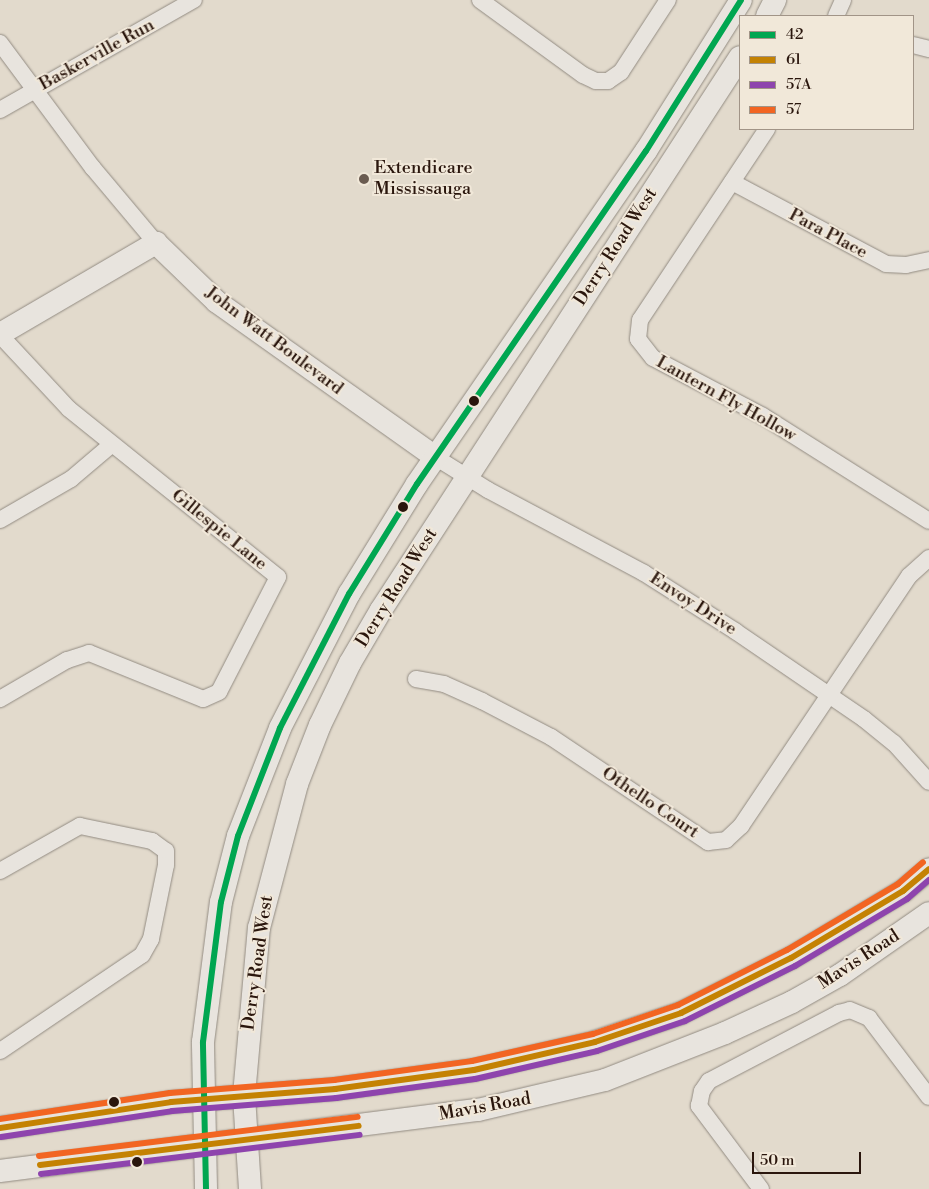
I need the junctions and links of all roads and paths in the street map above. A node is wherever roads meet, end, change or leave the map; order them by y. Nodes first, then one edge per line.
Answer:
1 (194, 0) edge
2 (480, 0) edge
3 (668, 0) edge
4 (741, 0) edge
5 (776, 0) edge
6 (844, 0) edge
7 (768, 15) edge
8 (836, 15) edge
9 (0, 43) edge
10 (914, 45) edge
11 (929, 49) edge
12 (739, 59) edge
13 (35, 90) junction
14 (0, 110) edge
15 (766, 130) edge
16 (732, 182) junction
17 (156, 243) junction
18 (929, 260) edge
19 (0, 334) edge
20 (112, 445) junction
21 (435, 457) junction
22 (467, 477) junction
23 (0, 520) edge
24 (929, 521) edge
25 (929, 558) edge
26 (416, 679) dead end
27 (828, 694) junction
28 (0, 699) edge
29 (929, 782) edge
30 (929, 869) edge
31 (0, 871) edge
32 (929, 913) edge
33 (0, 1051) edge
34 (244, 1095) junction
35 (929, 1097) edge
36 (204, 1100) junction
37 (0, 1128) edge
38 (246, 1142) junction
39 (206, 1145) junction
40 (0, 1170) edge
41 (206, 1189) edge
42 (250, 1189) edge
43 (762, 1189) edge

1 - 13 street, Baskerville Run
2 - 3 street
4 - 21 main road, Derry Road West
5 - 7 main road
6 - 8 street
9 - 13 street, John Watt Boulevard
10 - 11 street
12 - 22 main road, Derry Road West
13 - 14 street, Baskerville Run
13 - 17 street, John Watt Boulevard
15 - 16 street, Lantern Fly Hollow
16 - 18 street, Para Place
16 - 24 street, Lantern Fly Hollow
17 - 19 main road
17 - 21 main road, John Watt Boulevard
19 - 20 street, Gillespie Lane
20 - 23 street
20 - 28 street, Gillespie Lane
21 - 22 street, Envoy Drive
21 - 36 main road, Derry Road West
22 - 27 street, Envoy Drive
22 - 34 main road, Derry Road West
25 - 27 street, Othello Court
26 - 27 street, Othello Court
27 - 29 street, Envoy Drive
30 - 34 main road, Mavis Road
31 - 33 street
32 - 38 main road, Mavis Road
34 - 36 main road, Mavis Road
34 - 38 main road, Derry Road West
35 - 43 street
36 - 37 main road, Mavis Road
36 - 39 main road, Derry Road West
38 - 39 main road, Mavis Road
38 - 42 main road, Derry Road West
39 - 40 main road, Mavis Road
39 - 41 main road, Derry Road West

